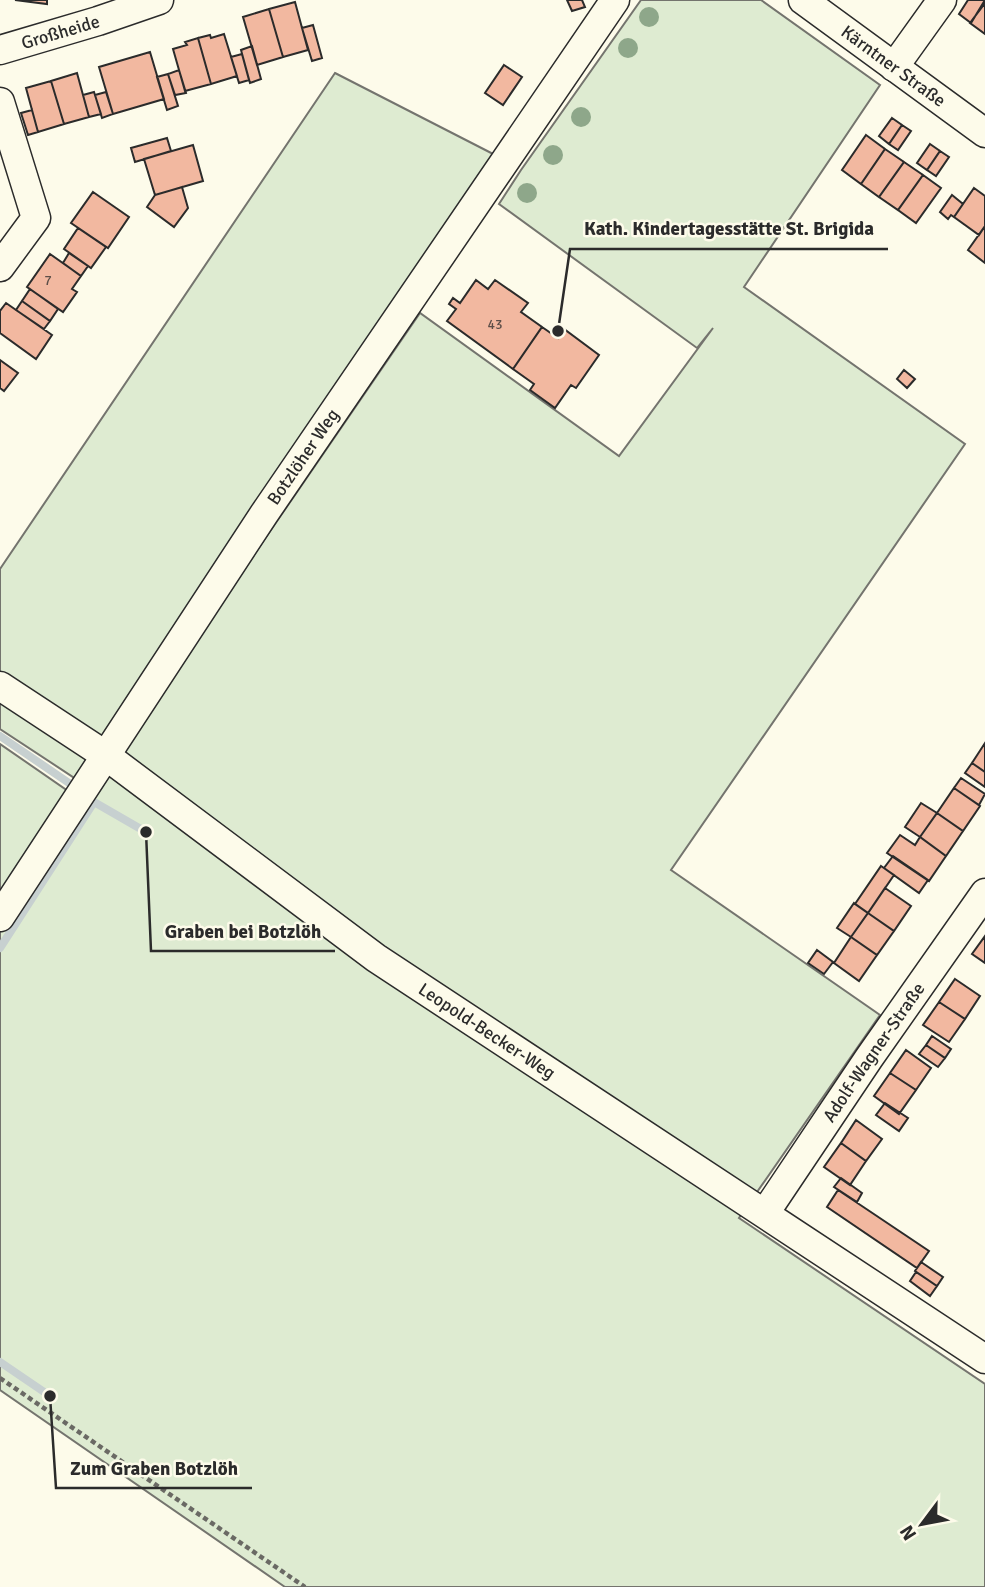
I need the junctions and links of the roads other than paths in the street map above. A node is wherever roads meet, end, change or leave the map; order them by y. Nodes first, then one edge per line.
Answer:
1 (159, 0) edge
2 (615, 0) edge
3 (803, 0) edge
4 (942, 0) edge
5 (0, 50) edge
6 (894, 67) junction
7 (0, 102) edge
8 (985, 132) edge
9 (0, 267) edge
10 (0, 686) edge
11 (105, 755) junction
12 (985, 893) edge
13 (0, 917) edge
14 (765, 1213) junction
15 (985, 1359) edge

1 - 5 street, Großheide
2 - 11 street, Botzlöher Weg
3 - 6 street, Kärntner Straße
4 - 6 street
6 - 8 street, Kärntner Straße
7 - 9 street
10 - 11 street, Leopold-Becker-Weg
11 - 13 street, Botzlöher Weg
11 - 14 street, Leopold-Becker-Weg
12 - 14 street, Adolf-Wagner-Straße
14 - 15 street, Leopold-Becker-Weg

